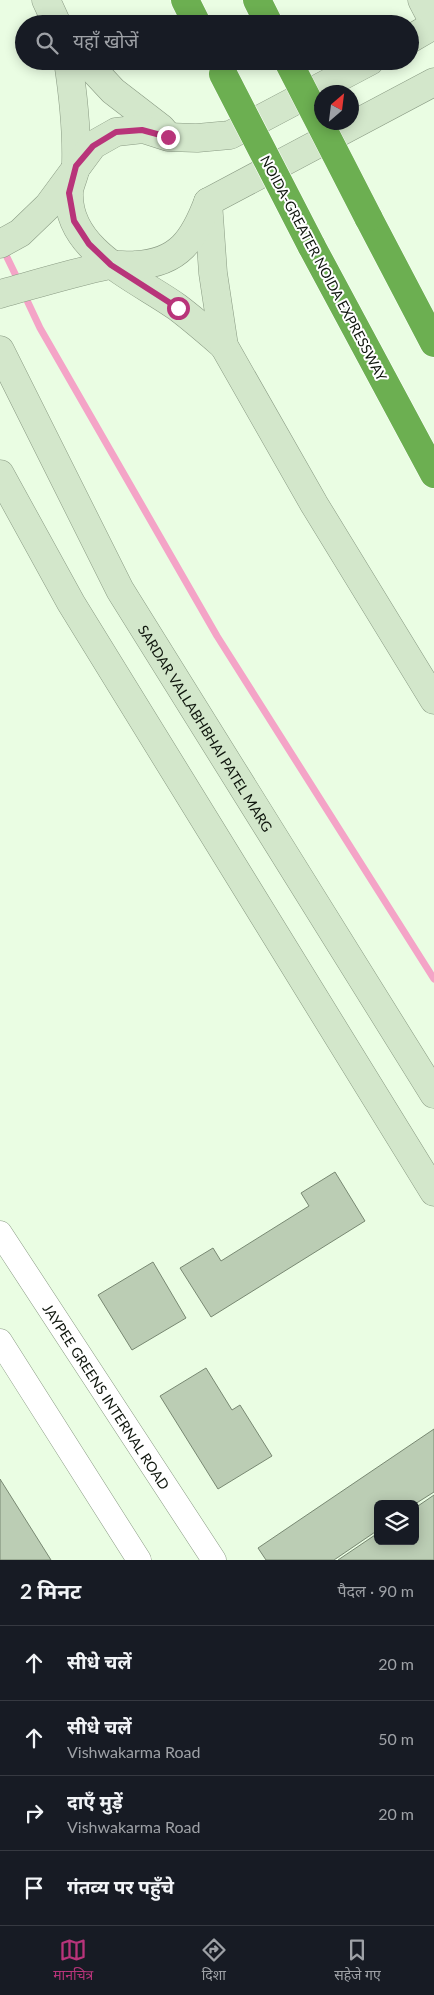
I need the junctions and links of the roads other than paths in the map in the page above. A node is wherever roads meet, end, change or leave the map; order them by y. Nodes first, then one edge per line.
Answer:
1 (46, 0) edge
2 (185, 0) edge
3 (257, 0) edge
4 (422, 0) edge
5 (53, 15) edge
6 (193, 15) edge
7 (264, 15) edge
8 (434, 24) edge
9 (419, 33) edge
10 (69, 70) edge
11 (94, 70) edge
12 (222, 70) edge
13 (293, 70) edge
14 (353, 70) edge
15 (434, 82) edge
16 (168, 137) junction
17 (76, 166) junction
18 (208, 202) junction
19 (0, 244) edge
20 (111, 265) junction
21 (0, 294) edge
22 (434, 344) edge
23 (224, 346) junction
24 (0, 350) edge
25 (0, 474) edge
26 (434, 474) edge
27 (434, 700) edge
28 (434, 1094) edge
29 (434, 1192) edge
30 (0, 1232) edge
31 (0, 1341) edge
32 (139, 1560) edge
33 (214, 1560) edge

1 - 5 street
2 - 6 highway
3 - 7 highway
4 - 8 street
8 - 9 street
10 - 17 street
11 - 16 street
12 - 26 highway, NOIDA-GREATER NOIDA EXPRESSWAY, bridge
13 - 22 highway, bridge
14 - 16 street
15 - 18 street
16 - 17 street
17 - 19 street
17 - 20 street
18 - 20 street
18 - 23 street
20 - 21 street
20 - 23 street
23 - 27 street
24 - 28 street, SARDAR VALLABHBHAI PATEL MARG
25 - 29 street
30 - 33 street, JAYPEE GREENS INTERNAL ROAD
31 - 32 street

